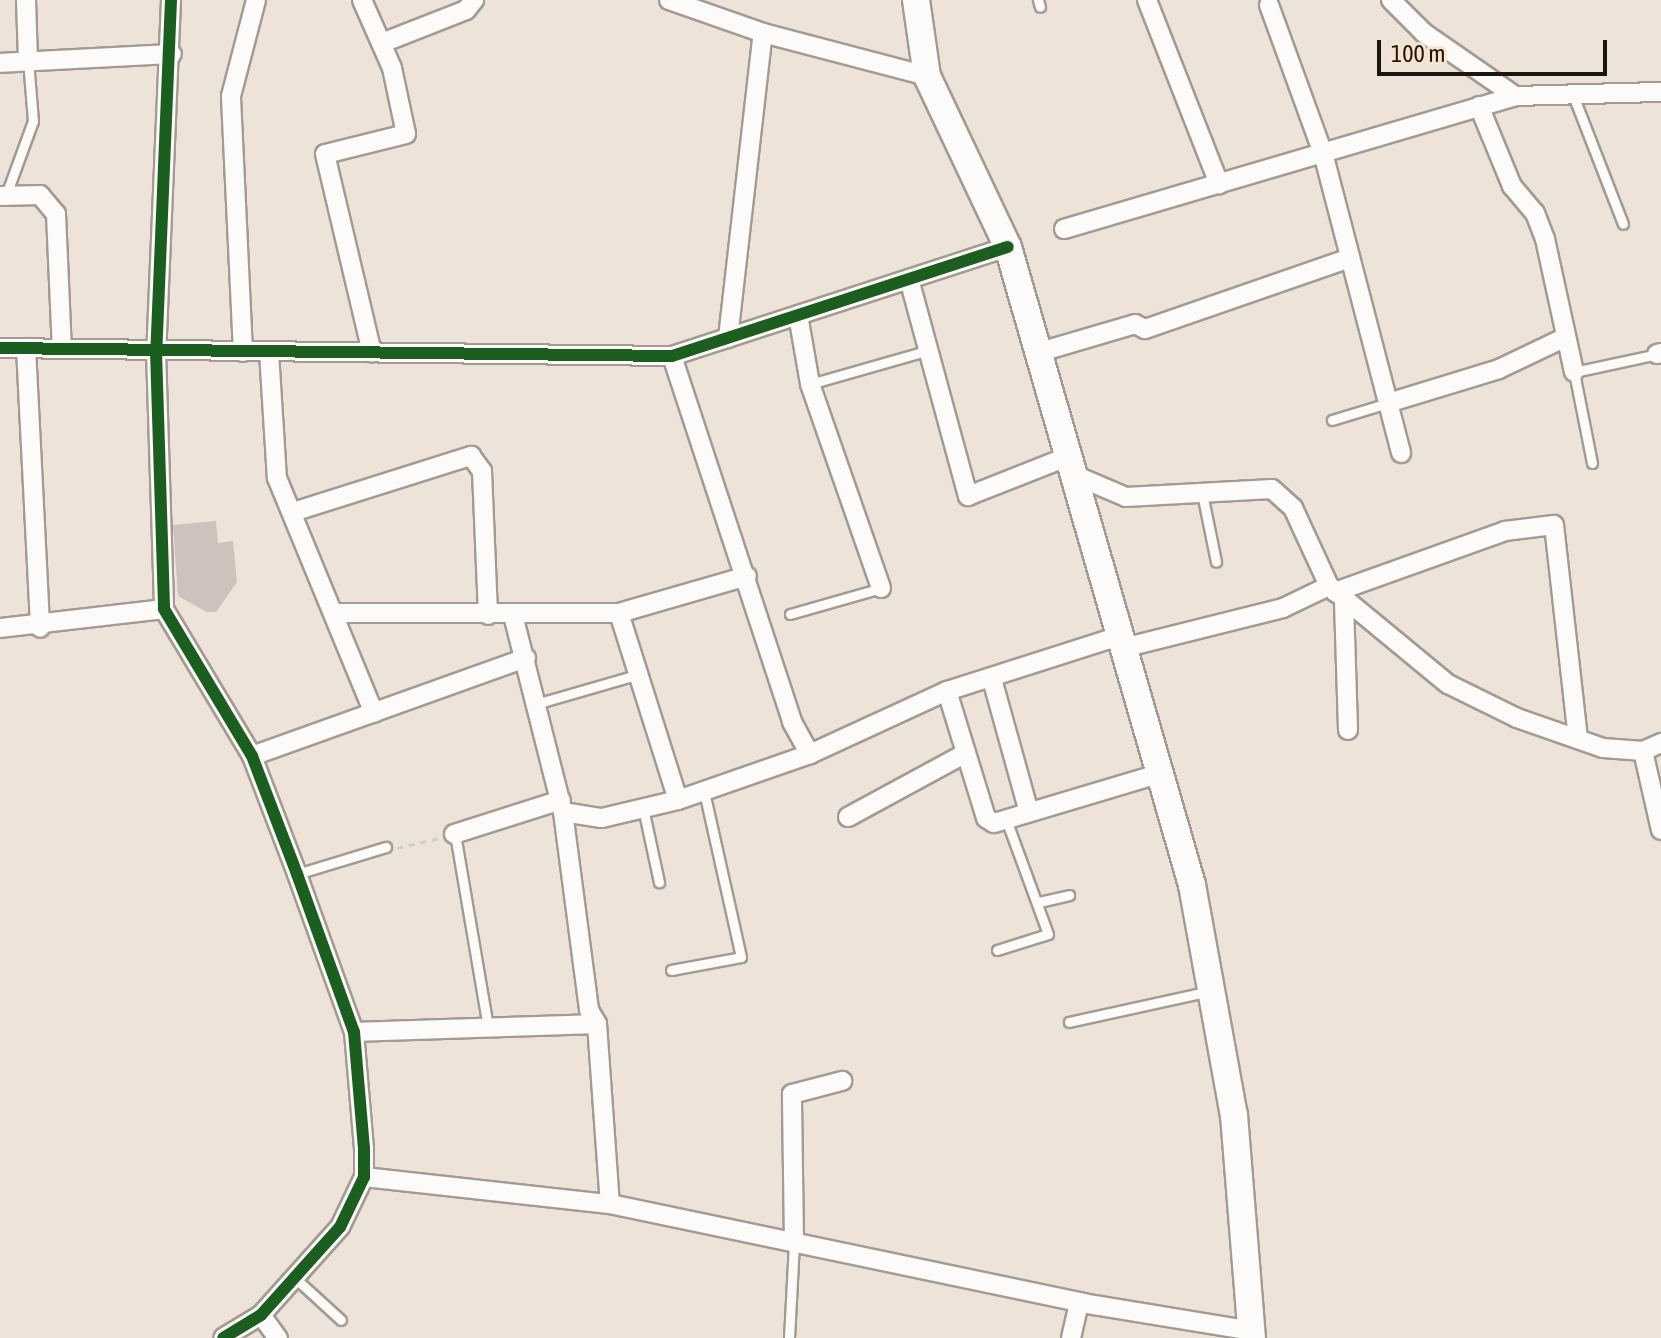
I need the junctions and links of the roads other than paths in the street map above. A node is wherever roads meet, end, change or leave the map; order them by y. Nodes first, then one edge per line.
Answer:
1 (26, 0) edge
2 (171, 0) edge
3 (256, 0) edge
4 (362, 0) edge
5 (474, 0) edge
6 (669, 0) edge
7 (916, 0) edge
8 (1147, 0) edge
9 (1391, 0) edge
10 (1269, 5) dead end
11 (763, 33) junction
12 (382, 43) junction
13 (172, 54) junction
14 (28, 60) junction
15 (0, 63) edge
16 (927, 76) junction
17 (1661, 92) edge
18 (1573, 95) junction
19 (1515, 96) junction
20 (1479, 106) junction
21 (1323, 153) junction
22 (1219, 184) junction
23 (3, 196) edge
24 (1623, 224) dead end
25 (1064, 229) dead end
26 (1008, 247) junction
27 (1350, 258) junction
28 (909, 279) junction
29 (798, 315) junction
30 (1566, 337) junction
31 (728, 338) junction
32 (0, 348) edge
33 (26, 348) junction
34 (62, 349) junction
35 (929, 350) junction
36 (156, 351) junction
37 (243, 352) junction
38 (269, 352) junction
39 (1040, 352) junction
40 (372, 353) junction
41 (1659, 354) edge
42 (672, 356) junction
43 (1574, 372) junction
44 (810, 384) junction
45 (1388, 403) junction
46 (1332, 420) dead end
47 (1401, 453) dead end
48 (1592, 463) dead end
49 (1075, 466) junction
50 (1202, 493) junction
51 (293, 512) junction
52 (1216, 562) dead end
53 (747, 576) junction
54 (881, 588) joint
55 (1336, 594) junction
56 (164, 609) junction
57 (334, 613) junction
58 (619, 613) junction
59 (790, 614) dead end
60 (488, 615) junction
61 (513, 615) junction
62 (0, 628) edge
63 (40, 628) junction
64 (1125, 641) junction
65 (526, 658) junction
66 (636, 675) junction
67 (992, 679) junction
68 (947, 691) junction
69 (539, 703) junction
70 (374, 713) junction
71 (1348, 730) dead end
72 (1578, 739) junction
73 (1661, 743) edge
74 (1643, 751) junction
75 (966, 753) junction
76 (810, 754) junction
77 (252, 756) junction
78 (1162, 773) junction
79 (704, 791) junction
80 (678, 800) junction
81 (562, 806) junction
82 (643, 808) junction
83 (1029, 812) junction
84 (848, 817) dead end
85 (1006, 819) junction
86 (1661, 830) edge
87 (454, 834) joint
88 (386, 847) road end
89 (297, 874) junction
90 (659, 882) dead end
91 (1069, 895) dead end
92 (1039, 902) junction
93 (997, 950) dead end
94 (671, 970) dead end
95 (1214, 990) junction
96 (1069, 1022) dead end
97 (597, 1024) junction
98 (488, 1028) junction
99 (354, 1032) junction
100 (842, 1081) dead end
101 (364, 1177) junction
102 (610, 1204) junction
103 (794, 1243) junction
104 (295, 1278) junction
105 (1079, 1302) junction
106 (261, 1315) junction
107 (341, 1320) dead end
108 (1252, 1334) edge
109 (223, 1338) edge
110 (278, 1338) edge
111 (789, 1338) edge
112 (1071, 1338) edge

1 - 14 street
2 - 13 street
3 - 37 street
4 - 12 street
5 - 12 street
6 - 11 street
7 - 16 main road
8 - 22 street
9 - 19 street
10 - 21 street
11 - 16 street
11 - 31 street
12 - 40 street
13 - 14 street
13 - 36 street
14 - 15 street
14 - 23 lane
16 - 26 main road
17 - 18 street
18 - 19 street
18 - 24 lane
19 - 20 street
20 - 21 street
20 - 30 street
21 - 22 street
21 - 27 street
22 - 25 street
23 - 34 street
26 - 28 street
26 - 39 main road
27 - 39 street
27 - 45 street
28 - 29 street
28 - 35 street
29 - 31 street
29 - 44 street
30 - 43 street
30 - 45 street
31 - 42 street
32 - 33 street
33 - 34 street
33 - 63 street
34 - 36 street
35 - 44 lane
35 - 49 street
36 - 37 street
36 - 56 street
37 - 38 street
38 - 40 street
38 - 51 street
39 - 49 main road
40 - 42 street
41 - 43 lane
42 - 53 street
43 - 48 lane
44 - 54 street
45 - 46 lane
45 - 47 street
49 - 50 street
49 - 64 main road
50 - 52 lane
50 - 55 street
51 - 57 street
51 - 60 street
53 - 58 street
53 - 76 street
54 - 59 lane
55 - 64 street
55 - 71 street
55 - 72 street
55 - 72 street
56 - 63 street
56 - 77 street
57 - 60 street
57 - 70 street
58 - 61 street
58 - 66 street
60 - 61 street
61 - 65 street
62 - 63 street
64 - 67 street
64 - 78 main road
65 - 69 street
65 - 70 street
66 - 69 lane
66 - 80 street
67 - 68 street
67 - 83 street
68 - 75 street
68 - 76 street
69 - 81 street
70 - 77 street
72 - 74 street
73 - 74 street
74 - 86 street
75 - 84 street
75 - 85 street
76 - 79 street
77 - 89 street
78 - 83 street
78 - 95 main road
79 - 80 street
79 - 94 lane
80 - 82 street
81 - 82 street
81 - 87 street
81 - 97 street
82 - 90 lane
83 - 85 street
85 - 92 lane
87 - 98 lane
88 - 89 lane
89 - 99 street
91 - 92 lane
92 - 93 lane
95 - 96 lane
95 - 108 main road
97 - 98 street
97 - 102 street
98 - 99 street
99 - 101 street
100 - 103 street
101 - 102 street
101 - 104 street
102 - 103 street
103 - 105 street
103 - 111 lane
104 - 106 street
104 - 107 lane
105 - 108 street
105 - 112 street
106 - 109 street
106 - 110 street

